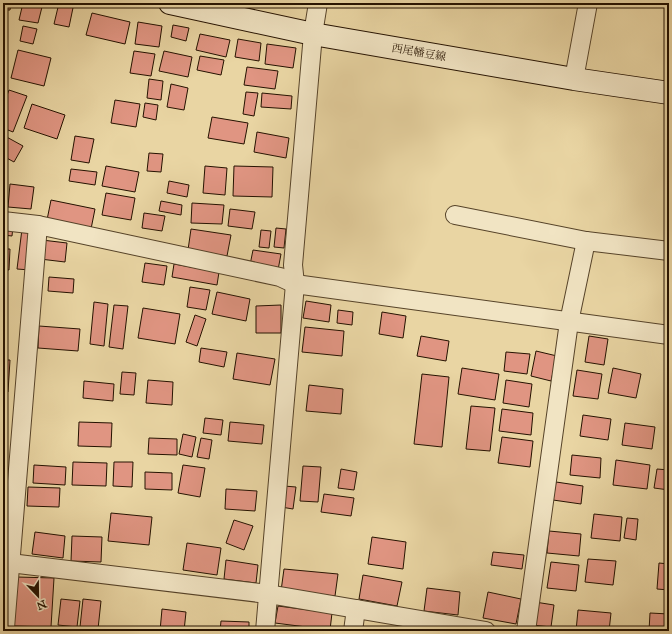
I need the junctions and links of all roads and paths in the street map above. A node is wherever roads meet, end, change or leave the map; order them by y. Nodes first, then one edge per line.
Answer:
1 (170, 3) edge
2 (318, 3) edge
3 (588, 3) edge
4 (313, 34) junction
5 (574, 79) junction
6 (669, 93) edge
7 (455, 215) dead end
8 (3, 221) edge
9 (38, 225) junction
10 (586, 241) junction
11 (669, 251) edge
12 (295, 284) junction
13 (569, 322) junction
14 (669, 335) edge
15 (10, 563) junction
16 (268, 594) junction
17 (356, 609) junction
18 (5, 628) dead end
19 (265, 631) edge
20 (353, 631) edge
21 (486, 631) edge
22 (526, 631) edge

1 - 4 main road, 西尾幡豆線
2 - 4 street
3 - 5 street
4 - 5 main road, 西尾幡豆線
4 - 12 street
5 - 6 main road, 西尾幡豆線
7 - 10 street
8 - 9 street
9 - 12 street
9 - 15 street
10 - 11 street
10 - 13 street
12 - 13 street
12 - 16 street
13 - 14 street
13 - 22 street
15 - 16 street
15 - 18 street
16 - 17 street
16 - 19 street
17 - 20 street
17 - 21 street

